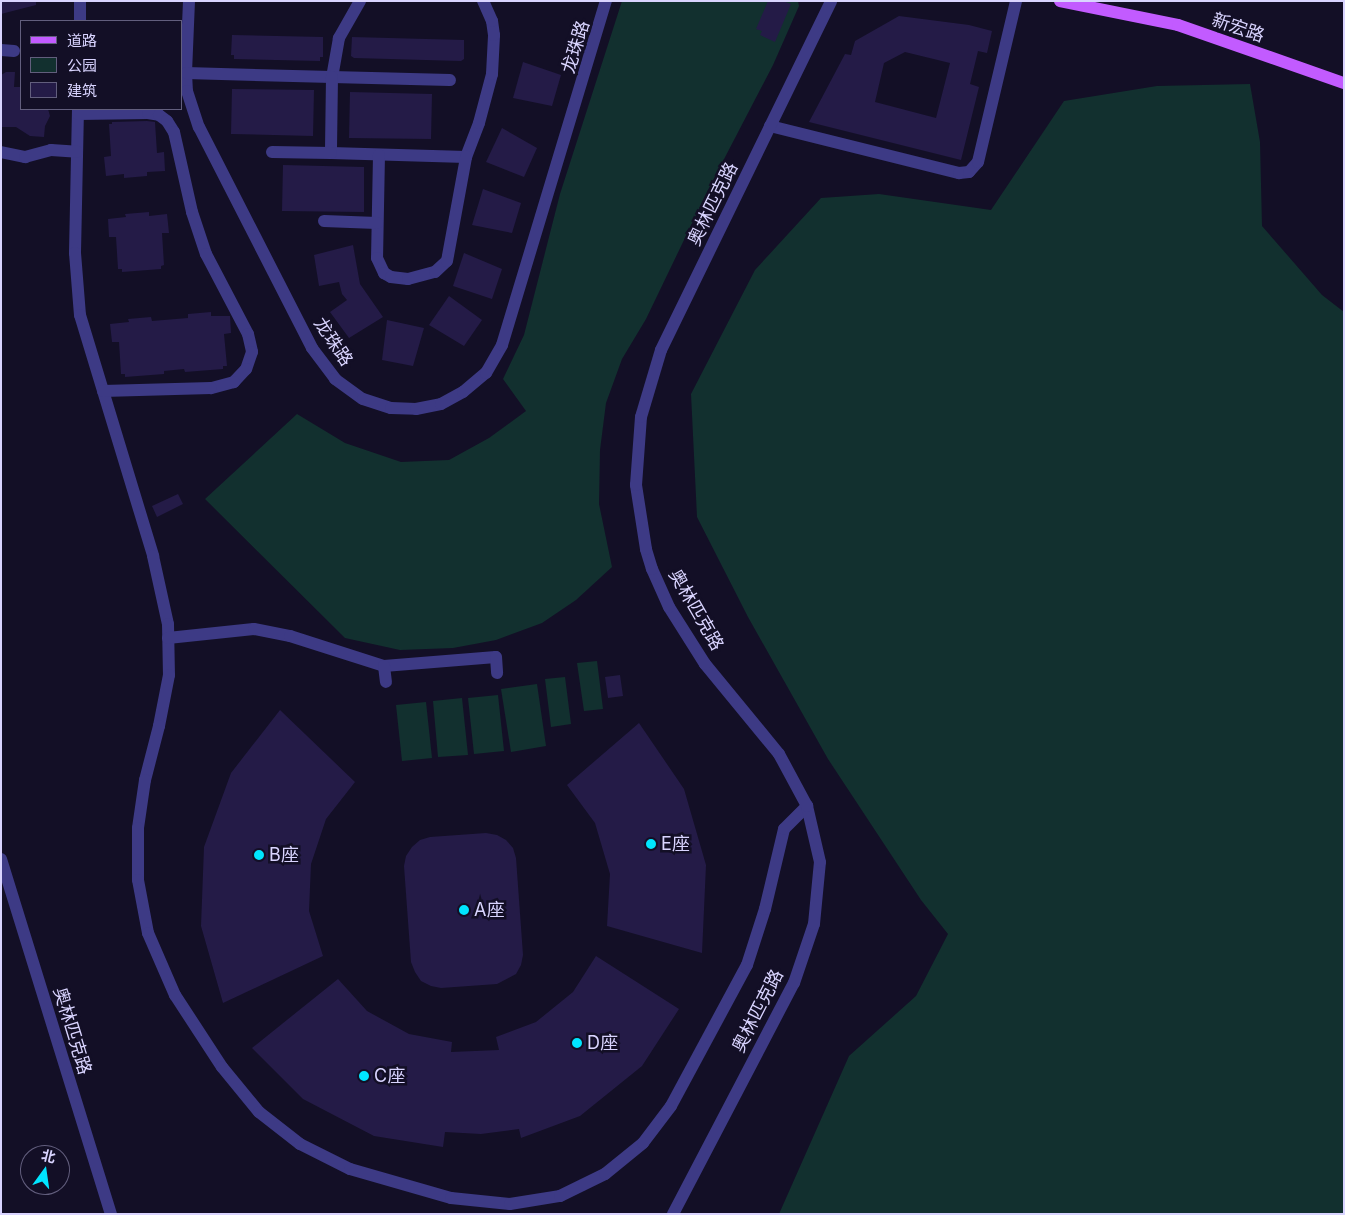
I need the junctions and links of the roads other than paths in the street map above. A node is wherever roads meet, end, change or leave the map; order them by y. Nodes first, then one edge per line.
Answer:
1 (80, 1) edge
2 (189, 1) edge
3 (360, 1) edge
4 (483, 1) edge
5 (606, 1) edge
6 (831, 1) edge
7 (1016, 1) edge
8 (1060, 1) edge
9 (80, 20) edge
10 (186, 73) junction
11 (332, 77) junction
12 (450, 80) dead end
13 (1344, 83) edge
14 (78, 111) edge
15 (770, 126) junction
16 (34, 145) dead end
17 (51, 150) junction
18 (1, 152) edge
19 (77, 152) junction
20 (272, 152) dead end
21 (331, 153) junction
22 (379, 154) junction
23 (466, 157) junction
24 (324, 221) dead end
25 (377, 223) junction
26 (103, 391) junction
27 (168, 638) junction
28 (384, 666) junction
29 (497, 673) dead end
30 (386, 682) dead end
31 (808, 806) junction
32 (1, 859) edge
33 (111, 1214) edge
34 (673, 1214) edge

1 - 9 street
2 - 10 street, 龙珠路
3 - 11 street
4 - 23 street
5 - 10 street, 龙珠路
6 - 15 street, 奥林匹克路
7 - 15 street
8 - 13 main road, 新宏路
10 - 11 street
11 - 12 street
11 - 21 street
14 - 19 street
14 - 26 street
15 - 31 street, 奥林匹克路
16 - 17 street
17 - 18 street
17 - 19 street
19 - 26 street
20 - 21 street
21 - 22 street
22 - 23 street
22 - 25 street
23 - 25 street
24 - 25 street
26 - 27 street
27 - 28 street
27 - 31 street
28 - 29 street
28 - 30 street
31 - 34 street, 奥林匹克路
32 - 33 street, 奥林匹克路

